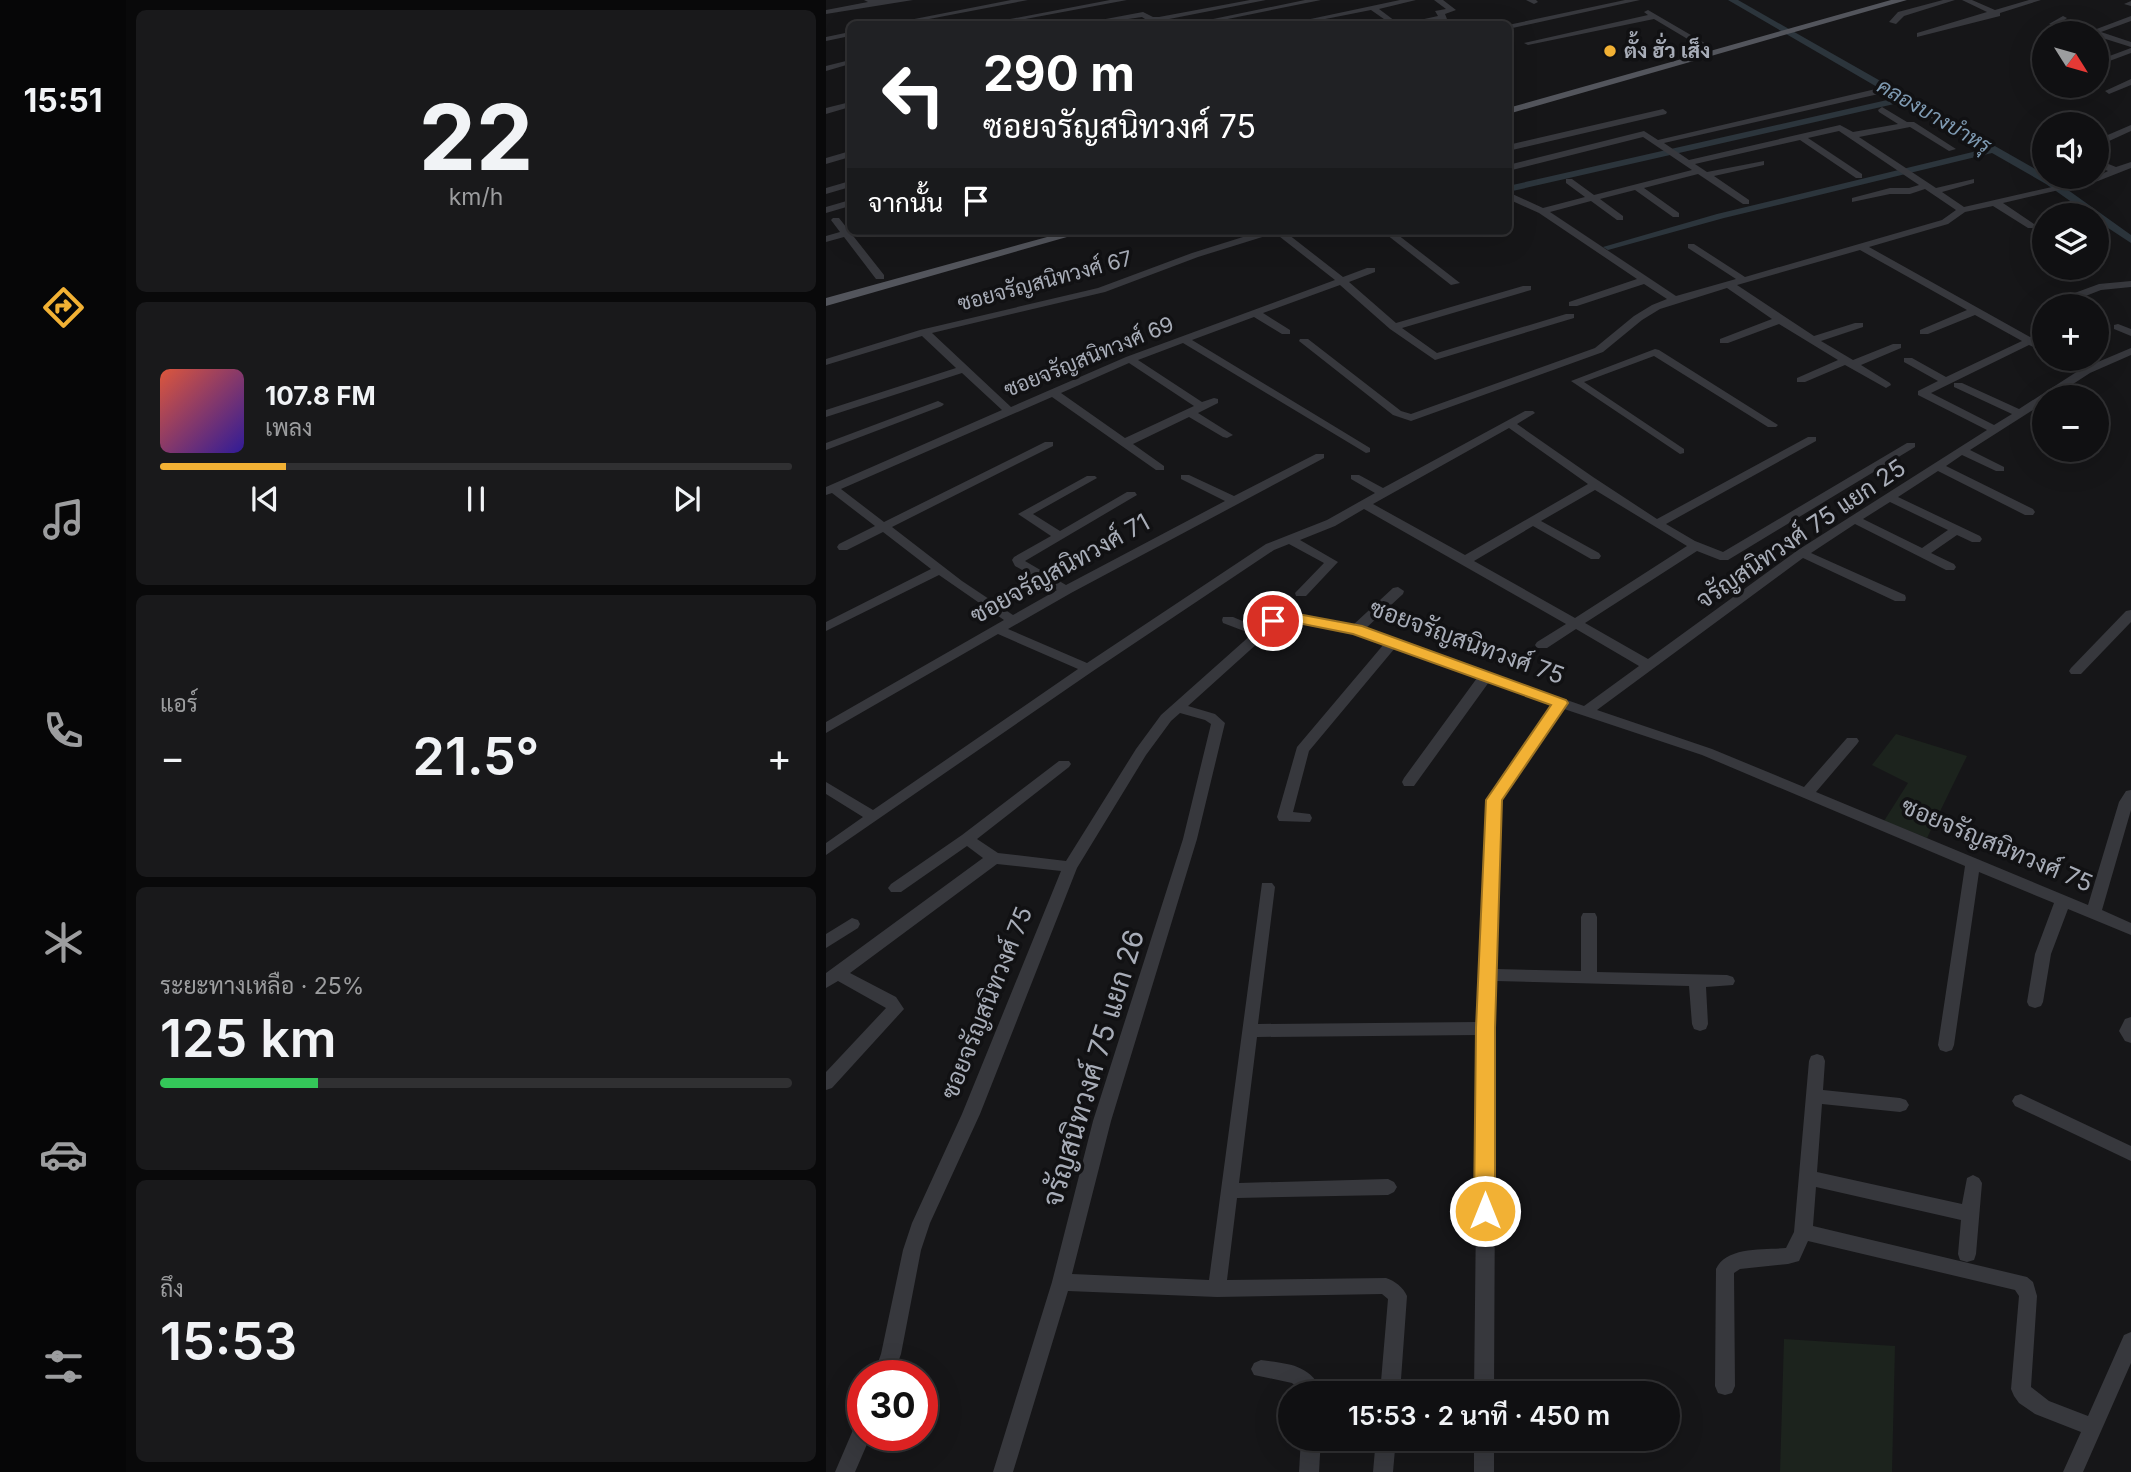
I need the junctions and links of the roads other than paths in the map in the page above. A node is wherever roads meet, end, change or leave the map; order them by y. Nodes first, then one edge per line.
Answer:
1 (866, 0) edge
2 (909, 0) edge
3 (1024, 0) edge
4 (1123, 0) edge
5 (1262, 0) edge
6 (1317, 0) edge
7 (1412, 0) edge
8 (1438, 0) edge
9 (1632, 0) edge
10 (1864, 0) edge
11 (1902, 0) edge
12 (1951, 0) edge
13 (1966, 0) edge
14 (2037, 0) edge
15 (877, 3) junction
16 (992, 6) junction
17 (1373, 8) junction
18 (826, 12) edge
19 (1997, 14) junction
20 (1175, 15) junction
21 (1656, 16) junction
22 (2063, 18) dead end
23 (2131, 18) edge
24 (910, 21) edge
25 (1007, 21) edge
26 (1019, 21) edge
27 (1102, 21) edge
28 (1183, 21) edge
29 (1208, 21) edge
30 (1315, 21) edge
31 (1391, 21) edge
32 (1427, 21) edge
33 (2058, 21) edge
34 (1893, 22) dead end
35 (1512, 26) edge
36 (2109, 26) edge
37 (847, 35) edge
38 (1920, 35) dead end
39 (826, 39) edge
40 (2109, 39) edge
41 (1528, 43) dead end
42 (1704, 45) junction
43 (2131, 47) edge
44 (2109, 58) edge
45 (847, 63) edge
46 (841, 65) junction
47 (826, 69) edge
48 (847, 70) edge
49 (2131, 82) edge
50 (1880, 91) dead end
51 (2109, 92) dead end
52 (1512, 99) edge
53 (847, 106) edge
54 (1512, 110) edge
55 (1882, 110) dead end
56 (826, 111) edge
57 (1663, 112) dead end
58 (1904, 124) junction
59 (2131, 128) edge
60 (1853, 135) junction
61 (1801, 137) junction
62 (2109, 138) edge
63 (1659, 142) junction
64 (1512, 147) edge
65 (1952, 149) dead end
66 (847, 155) edge
67 (826, 161) edge
68 (1689, 163) junction
69 (1761, 163) dead end
70 (2131, 165) edge
71 (1512, 166) edge
72 (2109, 168) edge
73 (2117, 171) junction
74 (1704, 173) junction
75 (1859, 176) dead end
76 (1569, 181) dead end
77 (1971, 181) dead end
78 (847, 185) edge
79 (1636, 187) junction
80 (1929, 189) junction
81 (826, 191) edge
82 (1512, 197) edge
83 (1593, 198) junction
84 (1855, 200) dead end
85 (1746, 202) dead end
86 (1994, 202) junction
87 (847, 204) edge
88 (827, 208) edge
89 (1962, 210) junction
90 (1542, 211) junction
91 (1676, 215) dead end
92 (1620, 218) dead end
93 (836, 220) dead end
94 (2031, 226) dead end
95 (846, 233) joint
96 (848, 235) edge
97 (1028, 235) edge
98 (1068, 235) edge
99 (1259, 235) edge
100 (1283, 235) edge
101 (1392, 235) edge
102 (826, 239) edge
103 (1691, 246) dead end
104 (1860, 246) junction
105 (1371, 270) dead end
106 (880, 276) junction
107 (1742, 279) junction
108 (1341, 280) junction
109 (1645, 280) junction
110 (1455, 283) dead end
111 (1728, 284) junction
112 (2131, 284) edge
113 (1527, 288) dead end
114 (826, 291) edge
115 (2081, 294) edge
116 (1675, 300) junction
117 (826, 302) edge
118 (1975, 311) junction
119 (1254, 312) junction
120 (1780, 320) junction
121 (1859, 325) dead end
122 (1394, 327) junction
123 (2118, 327) dead end
124 (924, 332) junction
125 (1286, 332) dead end
126 (1924, 332) dead end
127 (2131, 333) edge
128 (2032, 338) edge
129 (1183, 339) junction
130 (1812, 340) junction
131 (2028, 340) junction
132 (1304, 341) dead end
133 (1724, 341) dead end
134 (2032, 342) edge
135 (1897, 346) dead end
136 (1599, 350) junction
137 (2131, 351) edge
138 (1130, 359) junction
139 (2114, 359) junction
140 (1908, 360) dead end
141 (2109, 361) edge
142 (826, 362) edge
143 (1850, 362) junction
144 (1618, 365) junction
145 (2131, 368) edge
146 (964, 369) junction
147 (2086, 371) edge
148 (1801, 380) dead end
149 (1945, 381) junction
150 (1886, 385) dead end
151 (1958, 385) dead end
152 (1053, 393) junction
153 (1214, 401) dead end
154 (938, 404) dead end
155 (1202, 407) junction
156 (1009, 411) junction
157 (1190, 413) junction
158 (1529, 413) dead end
159 (2019, 413) junction
160 (826, 414) edge
161 (1509, 423) junction
162 (1772, 425) dead end
163 (1994, 429) junction
164 (1227, 435) dead end
165 (1812, 439) dead end
166 (1125, 443) junction
167 (1049, 444) dead end
168 (1911, 445) dead end
169 (826, 447) edge
170 (1366, 450) dead end
171 (1680, 450) dead end
172 (1962, 451) junction
173 (1320, 456) dead end
174 (1940, 467) junction
175 (1160, 468) dead end
176 (2000, 469) dead end
177 (1185, 477) dead end
178 (1355, 477) dead end
179 (1091, 478) dead end
180 (1595, 485) junction
181 (830, 490) edge
182 (1384, 493) junction
183 (1131, 495) dead end
184 (1889, 497) junction
185 (1232, 500) junction
186 (1365, 504) junction
187 (2029, 512) dead end
188 (1854, 519) junction
189 (1534, 522) junction
190 (1657, 524) junction
191 (886, 527) junction
192 (1956, 530) junction
193 (1059, 535) junction
194 (1291, 540) junction
195 (1976, 540) dead end
196 (1696, 546) junction
197 (843, 547) dead end
198 (1802, 553) junction
199 (1923, 553) junction
200 (1595, 556) dead end
201 (1464, 561) junction
202 (1950, 567) dead end
203 (941, 569) junction
204 (1066, 590) junction
205 (1398, 591) dead end
206 (1301, 593) dead end
207 (1900, 598) dead end
208 (2131, 614) edge
209 (1012, 620) junction
210 (1228, 620) dead end
211 (1576, 624) junction
212 (826, 627) edge
213 (997, 629) junction
214 (1356, 630) junction
215 (1260, 633) junction
216 (1393, 642) junction
217 (1542, 645) dead end
218 (1648, 665) junction
219 (1088, 668) junction
220 (2076, 671) dead end
221 (1486, 676) junction
222 (1561, 703) junction
223 (1176, 707) junction
224 (1586, 711) junction
225 (826, 728) edge
226 (1853, 741) dead end
227 (1064, 764) dead end
228 (1409, 782) dead end
229 (826, 787) edge
230 (1807, 793) junction
231 (2131, 795) edge
232 (874, 817) junction
233 (1305, 818) dead end
234 (967, 839) junction
235 (826, 850) edge
236 (994, 858) junction
237 (1973, 864) junction
238 (1070, 867) junction
239 (1267, 887) dead end
240 (897, 888) dead end
241 (2063, 901) junction
242 (2093, 913) junction
243 (1589, 916) dead end
244 (852, 924) dead end
245 (2131, 929) edge
246 (826, 942) edge
247 (1489, 975) junction
248 (1589, 976) junction
249 (832, 978) edge
250 (1697, 980) junction
251 (1727, 981) dead end
252 (2035, 1002) dead end
253 (1700, 1024) dead end
254 (2131, 1024) edge
255 (1486, 1028) junction
256 (1249, 1031) junction
257 (2131, 1036) edge
258 (1946, 1045) dead end
259 (1817, 1061) dead end
260 (826, 1083) edge
261 (1814, 1096) junction
262 (2021, 1101) dead end
263 (1900, 1105) dead end
264 (2131, 1154) edge
265 (1806, 1177) junction
266 (1973, 1182) dead end
267 (1388, 1187) dead end
268 (1228, 1192) junction
269 (1970, 1214) junction
270 (1803, 1232) junction
271 (1967, 1254) dead end
272 (1061, 1282) junction
273 (1217, 1289) junction
274 (2131, 1341) edge
275 (889, 1360) edge
276 (1261, 1368) dead end
277 (1309, 1381) edge
278 (1391, 1381) edge
279 (1484, 1381) edge
280 (1725, 1386) dead end
281 (2093, 1427) junction
282 (854, 1451) edge
283 (1310, 1451) edge
284 (1385, 1451) edge
285 (1484, 1451) edge
286 (845, 1472) edge
287 (1003, 1472) edge
288 (1309, 1472) edge
289 (1383, 1472) edge
290 (1484, 1472) edge
291 (2073, 1472) edge

1 - 15 street
2 - 15 street
3 - 16 street
4 - 26 street
5 - 20 street
6 - 29 street
7 - 17 street
8 - 32 street
9 - 21 street
9 - 35 street
10 - 42 main road
11 - 54 main road
12 - 34 street
13 - 19 street
14 - 19 street
15 - 18 street
16 - 24 street
16 - 25 street
17 - 30 street
17 - 31 street
19 - 38 street
20 - 27 street
20 - 28 street
21 - 41 street
21 - 42 street
22 - 33 street
23 - 36 street
37 - 39 street
40 - 43 street
42 - 52 main road
43 - 44 street
45 - 46 street
46 - 47 street
46 - 48 street
49 - 51 street
50 - 63 street
53 - 56 street
55 - 58 street
57 - 64 street
58 - 60 street
58 - 65 street
59 - 62 street
60 - 61 street
60 - 80 street
61 - 68 street
61 - 75 street
63 - 68 street
63 - 71 street
66 - 67 street
68 - 74 street
69 - 74 street
70 - 73 street
72 - 73 street
73 - 86 street
74 - 79 street
74 - 85 street
76 - 83 street
77 - 80 street
78 - 81 street
79 - 83 street
79 - 91 street
80 - 84 street
80 - 89 street
82 - 90 street
83 - 90 street
83 - 92 street
86 - 89 street
86 - 94 street
87 - 88 street
89 - 104 street
90 - 109 street
93 - 95 street
95 - 102 street
96 - 106 street
97 - 106 main road
98 - 117 main road
99 - 124 street, ซอยจรัญสนิทวงศ์ 67
100 - 108 street
101 - 110 street
103 - 107 street
104 - 107 street
104 - 118 street
105 - 108 street, ซอยจรัญสนิทวงศ์ 69
106 - 114 main road
107 - 111 street
108 - 119 street, ซอยจรัญสนิทวงศ์ 69
108 - 122 street
109 - 116 street
109 - 122 street
111 - 116 street
111 - 120 street
112 - 115 street
113 - 122 street
116 - 136 street
118 - 126 street
118 - 131 street
119 - 125 street
119 - 129 street, ซอยจรัญสนิทวงศ์ 69
120 - 130 street
120 - 133 street
121 - 130 street
123 - 127 street
124 - 142 street, ซอยจรัญสนิทวงศ์ 67
124 - 146 street
128 - 131 street
129 - 138 street, ซอยจรัญสนิทวงศ์ 69
129 - 170 street
130 - 143 street
131 - 134 street
131 - 149 street
132 - 136 street
135 - 143 street
136 - 144 street
137 - 139 street, จรัญสนิทวงศ์ 75 แยก 25
138 - 152 street, ซอยจรัญสนิทวงศ์ 69
138 - 155 street
139 - 141 street, จรัญสนิทวงศ์ 75 แยก 25
139 - 145 street
140 - 149 street
143 - 148 street
143 - 150 street
144 - 162 street
144 - 171 street
146 - 156 street
146 - 160 street
147 - 159 street, จรัญสนิทวงศ์ 75 แยก 25
149 - 163 street
151 - 159 street
152 - 156 street, ซอยจรัญสนิทวงศ์ 69
152 - 166 street
153 - 155 street
154 - 169 street
155 - 157 street
156 - 181 street, ซอยจรัญสนิทวงศ์ 69
157 - 164 street
157 - 166 street
158 - 161 street
159 - 163 street, จรัญสนิทวงศ์ 75 แยก 25
161 - 180 street
161 - 182 street
163 - 172 street, จรัญสนิทวงศ์ 75 แยก 25
165 - 190 street
166 - 175 street
167 - 191 street
168 - 196 street
172 - 174 street, จรัญสนิทวงศ์ 75 แยก 25
172 - 176 street
173 - 185 street, ซอยจรัญสนิทวงศ์ 71
174 - 184 street, จรัญสนิทวงศ์ 75 แยก 25
174 - 187 street
177 - 185 street
178 - 182 street
179 - 193 street
180 - 189 street
180 - 190 street
181 - 191 street
182 - 186 street
183 - 193 street
184 - 188 street, จรัญสนิทวงศ์ 75 แยก 25
184 - 192 street
185 - 204 street, ซอยจรัญสนิทวงศ์ 71
186 - 194 street
186 - 201 street
188 - 198 street, จรัญสนิทวงศ์ 75 แยก 25
188 - 199 street
189 - 200 street
189 - 201 street
190 - 196 street
191 - 197 street
191 - 203 street
192 - 195 street
192 - 199 street
193 - 204 street
194 - 206 street
194 - 219 street
196 - 211 street
198 - 207 street
198 - 218 street, จรัญสนิทวงศ์ 75 แยก 25
199 - 202 street
201 - 211 street
203 - 209 street
203 - 212 street
204 - 209 street, ซอยจรัญสนิทวงศ์ 71
205 - 214 street
208 - 220 street
209 - 213 street, ซอยจรัญสนิทวงศ์ 71
210 - 215 street
211 - 217 street
211 - 218 street
213 - 219 street
213 - 225 street, ซอยจรัญสนิทวงศ์ 71
214 - 215 street, ซอยจรัญสนิทวงศ์ 75
214 - 216 street, ซอยจรัญสนิทวงศ์ 75
215 - 223 street, ซอยจรัญสนิทวงศ์ 75
216 - 221 street, ซอยจรัญสนิทวงศ์ 75
216 - 233 street
218 - 224 street, จรัญสนิทวงศ์ 75 แยก 25
219 - 232 street
221 - 222 street, ซอยจรัญสนิทวงศ์ 75
221 - 228 street
222 - 224 street, ซอยจรัญสนิทวงศ์ 75
222 - 247 street
223 - 238 street, ซอยจรัญสนิทวงศ์ 75
223 - 272 street, จรัญสนิทวงศ์ 75 แยก 26
224 - 230 street, ซอยจรัญสนิทวงศ์ 75
226 - 230 street
227 - 234 street
229 - 232 street
230 - 237 street, ซอยจรัญสนิทวงศ์ 75
231 - 242 street
232 - 235 street
234 - 236 street
234 - 240 street
236 - 238 street
236 - 249 street
237 - 241 street, ซอยจรัญสนิทวงศ์ 75
237 - 258 street
238 - 275 street, ซอยจรัญสนิทวงศ์ 75
239 - 256 street
241 - 242 street, ซอยจรัญสนิทวงศ์ 75
241 - 252 street
242 - 245 street, ซอยจรัญสนิทวงศ์ 75
243 - 248 street
244 - 246 street
247 - 248 street
247 - 255 street
248 - 250 street
249 - 260 street
250 - 251 street
250 - 253 street
254 - 257 street
255 - 256 street
255 - 279 street
256 - 268 street
259 - 261 street
261 - 263 street
261 - 265 street
262 - 264 street
265 - 269 street
265 - 270 street
266 - 269 street
267 - 268 street
268 - 273 street
269 - 271 street
270 - 280 street
270 - 281 street
272 - 273 street
272 - 287 street, จรัญสนิทวงศ์ 75 แยก 26
273 - 278 street
274 - 281 street
276 - 277 street
281 - 291 street
282 - 286 street
283 - 288 street
284 - 289 street
285 - 290 street

